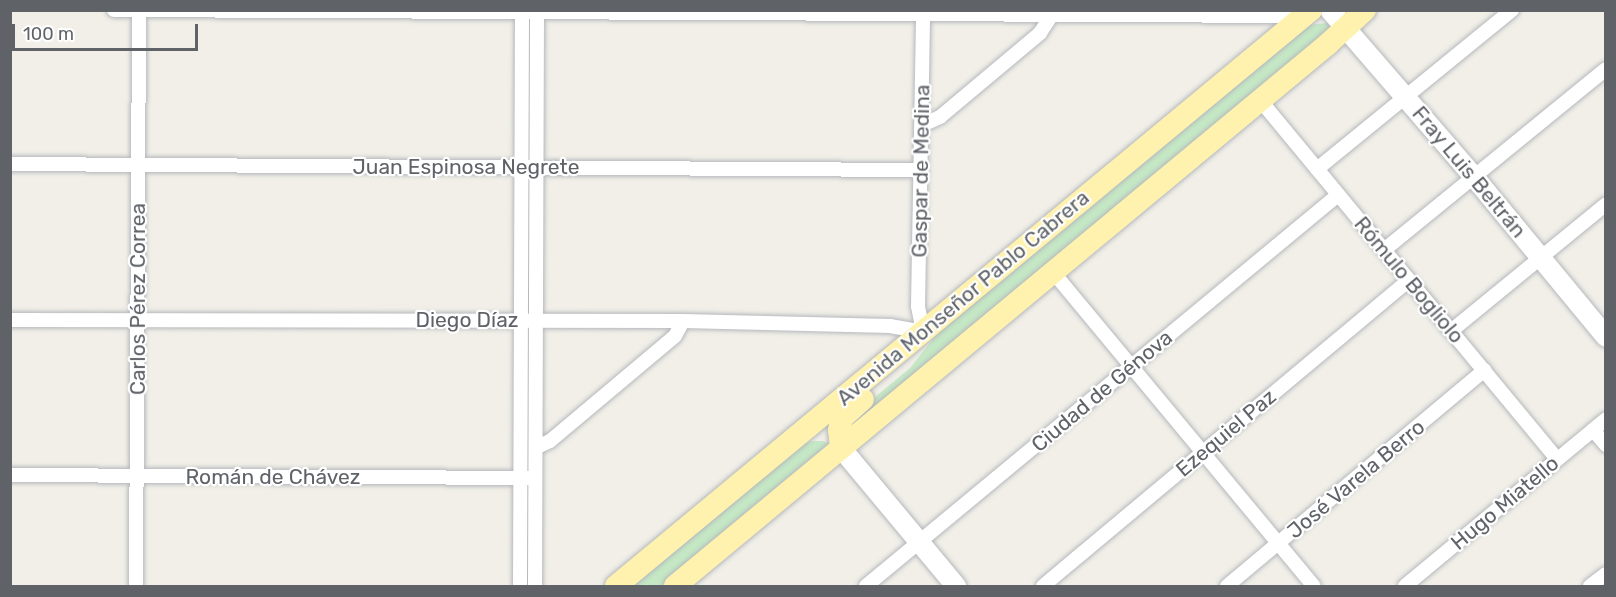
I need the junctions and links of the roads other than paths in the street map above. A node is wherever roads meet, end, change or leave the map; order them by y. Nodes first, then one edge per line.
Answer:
1 (114, 10) edge
2 (1330, 10) edge
3 (1365, 10) edge
4 (1512, 10) edge
5 (140, 11) edge
6 (522, 11) edge
7 (537, 11) edge
8 (923, 12) edge
9 (1053, 13) junction
10 (1308, 13) edge
11 (1347, 28) junction
12 (1605, 69) edge
13 (1407, 98) junction
14 (1260, 100) junction
15 (922, 125) junction
16 (10, 164) edge
17 (138, 164) junction
18 (521, 168) junction
19 (537, 168) junction
20 (1317, 169) junction
21 (921, 170) junction
22 (1475, 178) junction
23 (1338, 195) junction
24 (1605, 204) edge
25 (1384, 250) junction
26 (1541, 257) junction
27 (1053, 272) junction
28 (1409, 280) junction
29 (10, 320) edge
30 (522, 320) junction
31 (537, 320) junction
32 (138, 321) junction
33 (683, 321) junction
34 (1451, 331) junction
35 (923, 332) junction
36 (1604, 334) edge
37 (1132, 367) junction
38 (1484, 370) junction
39 (1605, 419) edge
40 (1593, 430) junction
41 (797, 436) junction
42 (1605, 445) edge
43 (537, 447) junction
44 (842, 448) junction
45 (1203, 453) junction
46 (1557, 459) junction
47 (10, 475) edge
48 (138, 476) junction
49 (521, 478) junction
50 (536, 479) junction
51 (918, 542) junction
52 (1279, 544) junction
53 (1605, 574) edge
54 (136, 586) edge
55 (520, 586) edge
56 (535, 586) edge
57 (616, 586) edge
58 (675, 586) edge
59 (866, 586) edge
60 (956, 586) edge
61 (1044, 586) edge
62 (1227, 586) edge
63 (1314, 586) edge
64 (1405, 586) edge
65 (1590, 586) edge

1 - 5 street
2 - 11 main road, Fray Luis Beltrán
3 - 11 main road, Avenida Monseñor Pablo Cabrera
4 - 13 street
5 - 6 street
5 - 17 street, Carlos Pérez Correa
6 - 7 street
6 - 18 street
7 - 8 street
7 - 19 street
8 - 9 street
8 - 15 street, Gaspar de Medina
9 - 10 street
9 - 15 street
10 - 35 main road, Avenida Monseñor Pablo Cabrera
11 - 13 main road, Fray Luis Beltrán
11 - 14 main road, Avenida Monseñor Pablo Cabrera
12 - 22 street
13 - 20 street
13 - 22 main road, Fray Luis Beltrán
14 - 20 street, Rómulo Bogliolo
14 - 27 main road, Avenida Monseñor Pablo Cabrera
15 - 21 street, Gaspar de Medina
16 - 17 street, Juan Espinosa Negrete
17 - 18 street, Juan Espinosa Negrete
17 - 32 street, Carlos Pérez Correa
18 - 19 street, Juan Espinosa Negrete
18 - 30 street
19 - 21 street, Juan Espinosa Negrete
19 - 31 street
20 - 23 street, Rómulo Bogliolo
21 - 35 street, Gaspar de Medina
22 - 25 street
22 - 26 main road, Fray Luis Beltrán
23 - 25 street, Rómulo Bogliolo
23 - 37 street, Ciudad de Génova
24 - 26 street
25 - 28 street, Rómulo Bogliolo
26 - 34 street
26 - 36 main road, Fray Luis Beltrán
27 - 37 street
27 - 44 main road, Avenida Monseñor Pablo Cabrera
28 - 34 street, Rómulo Bogliolo
28 - 45 street, Ezequiel Paz
29 - 32 street, Diego Díaz
30 - 31 street, Diego Díaz
30 - 32 street, Diego Díaz
30 - 49 street
31 - 33 street, Diego Díaz
31 - 43 street
32 - 48 street, Carlos Pérez Correa
33 - 35 street, Diego Díaz
33 - 43 street
34 - 38 street, Rómulo Bogliolo
35 - 41 main road, Avenida Monseñor Pablo Cabrera
35 - 44 main road
37 - 45 street
37 - 51 street, Ciudad de Génova
38 - 46 street, Rómulo Bogliolo
38 - 52 street, José Varela Berro
39 - 40 street, Hugo Miatello
40 - 42 street
40 - 46 street, Hugo Miatello
41 - 44 main road
41 - 57 main road, Avenida Monseñor Pablo Cabrera
43 - 50 street
44 - 51 main road
44 - 58 main road, Avenida Monseñor Pablo Cabrera
45 - 52 street
45 - 61 street, Ezequiel Paz
46 - 64 street, Hugo Miatello
47 - 48 street, Román de Chávez
48 - 49 street, Román de Chávez
48 - 54 street, Carlos Pérez Correa
49 - 50 street, Román de Chávez
49 - 55 street
50 - 56 street
51 - 59 street, Ciudad de Génova
51 - 60 main road
52 - 62 street, José Varela Berro
52 - 63 street
53 - 65 street

